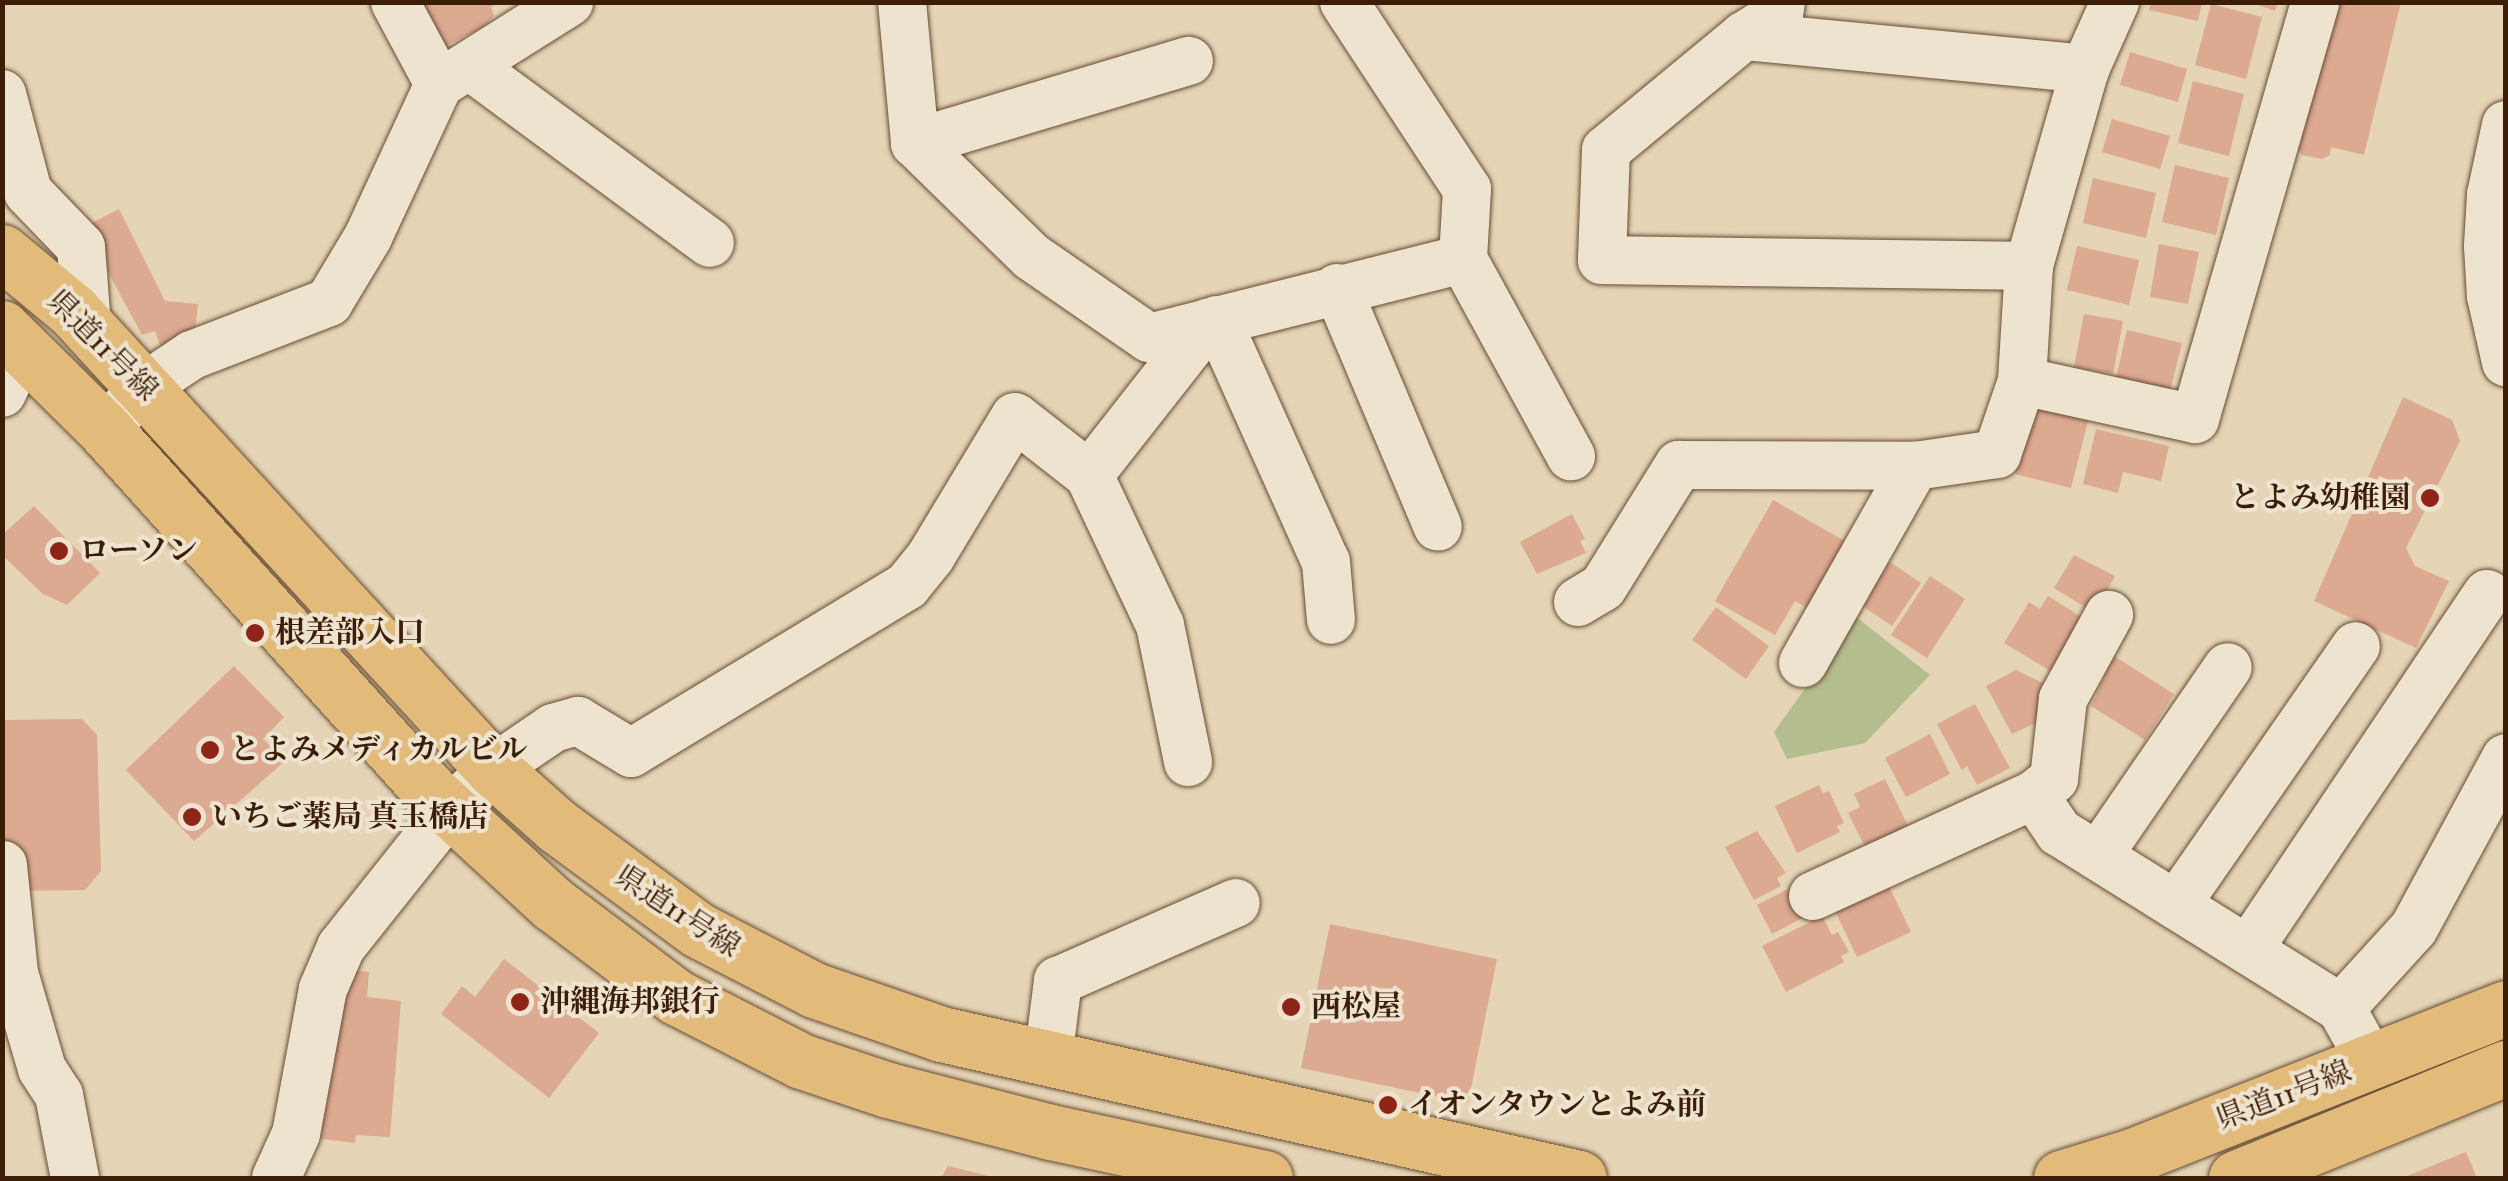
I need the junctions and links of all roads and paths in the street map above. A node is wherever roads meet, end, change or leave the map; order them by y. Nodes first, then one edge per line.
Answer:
1 (395, 2) edge
2 (569, 2) edge
3 (902, 2) edge
4 (1344, 2) edge
5 (1781, 2) edge
6 (2115, 2) edge
7 (2315, 2) edge
8 (1744, 36) junction
9 (1189, 61) dead end
10 (2085, 69) junction
11 (454, 75) junction
12 (2, 94) edge
13 (2506, 126) edge
14 (915, 143) junction
15 (710, 243) dead end
16 (2, 252) edge
17 (1463, 259) junction
18 (2028, 266) junction
19 (1337, 288) junction
20 (1213, 321) junction
21 (87, 326) junction
22 (10, 356) edge
23 (2506, 362) edge
24 (2022, 381) junction
25 (144, 386) junction
26 (105, 430) junction
27 (1571, 456) dead end
28 (1915, 466) junction
29 (1090, 474) junction
30 (1438, 527) dead end
31 (2488, 594) dead end
32 (1578, 602) dead end
33 (2108, 616) dead end
34 (1331, 620) dead end
35 (2356, 646) dead end
36 (1802, 662) dead end
37 (2228, 667) dead end
38 (2506, 758) edge
39 (1188, 762) dead end
40 (493, 769) junction
41 (2034, 795) junction
42 (450, 810) junction
43 (2098, 856) junction
44 (3, 865) edge
45 (1813, 896) dead end
46 (1236, 903) dead end
47 (2176, 906) junction
48 (2248, 950) junction
49 (2341, 1008) junction
50 (2506, 1008) edge
51 (1048, 1059) junction
52 (2371, 1062) junction
53 (2506, 1068) edge
54 (75, 1178) edge
55 (276, 1178) edge
56 (1265, 1178) edge
57 (1580, 1178) edge
58 (2061, 1178) edge
59 (2236, 1178) edge

1 - 11 street
2 - 11 street
3 - 14 street
4 - 17 street
5 - 8 street
6 - 10 street
7 - 24 street
8 - 10 street
8 - 18 street
9 - 14 street
10 - 18 street
11 - 15 street
11 - 25 street
12 - 21 street
13 - 23 street
14 - 20 street
16 - 21 main road, 県道11号線
17 - 19 street
17 - 27 street
18 - 24 street
19 - 20 street
19 - 30 street
20 - 29 street
20 - 34 street
21 - 25 main road, 県道11号線
22 - 26 main road, 県道11号線
24 - 28 street
25 - 26 street
25 - 40 main road, 県道11号線
26 - 42 main road, 県道11号線
28 - 32 street
28 - 36 street
29 - 39 street
29 - 40 street
31 - 48 street
33 - 41 street
35 - 47 street
37 - 43 street
38 - 49 street
40 - 42 street
40 - 51 main road, 県道11号線
41 - 43 street
41 - 45 street
42 - 55 street
42 - 56 main road, 県道11号線
43 - 47 street
44 - 54 street
46 - 51 street
47 - 48 street
48 - 49 street
49 - 52 street
50 - 52 main road, 県道11号線
51 - 57 main road, 県道11号線
52 - 58 main road, 県道11号線
53 - 59 main road, 県道11号線

